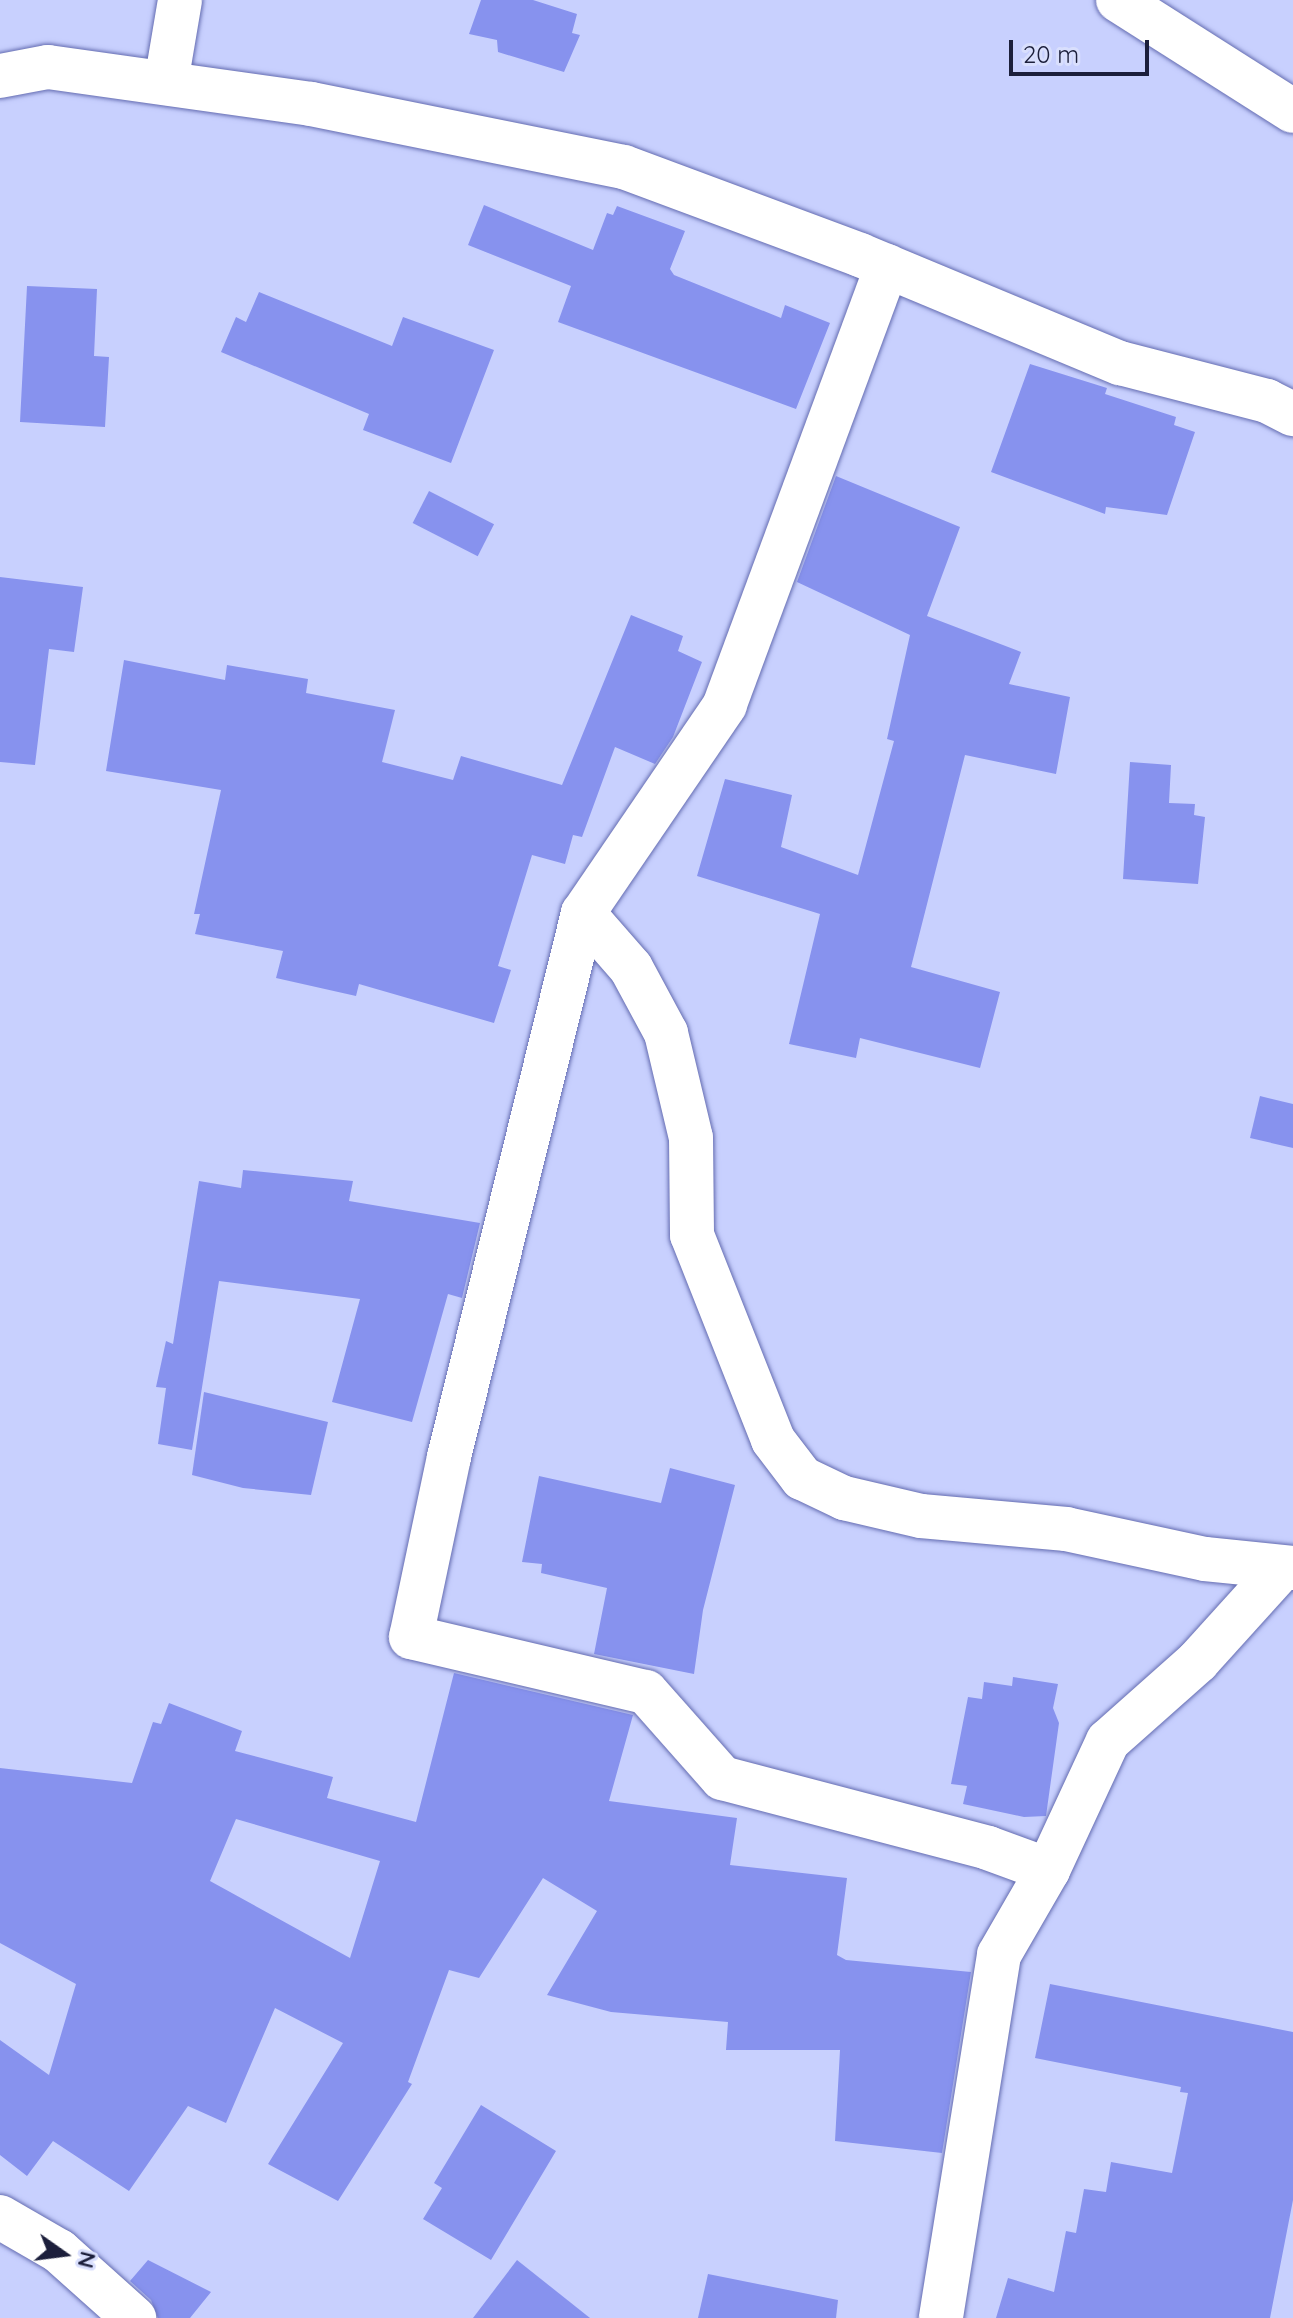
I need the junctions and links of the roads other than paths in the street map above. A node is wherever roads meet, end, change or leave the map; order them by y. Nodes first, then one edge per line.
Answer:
1 (180, 0) edge
2 (1118, 0) edge
3 (0, 76) edge
4 (166, 83) junction
5 (1293, 111) edge
6 (887, 266) junction
7 (1284, 403) edge
8 (583, 913) junction
9 (1288, 1568) edge
10 (1048, 1870) junction
11 (0, 2217) edge
12 (134, 2318) edge
13 (941, 2318) edge

1 - 4 street
2 - 5 street
3 - 4 street
4 - 6 street
6 - 7 street
6 - 8 street
8 - 9 street
8 - 10 street
9 - 10 street
10 - 13 street
11 - 12 street

